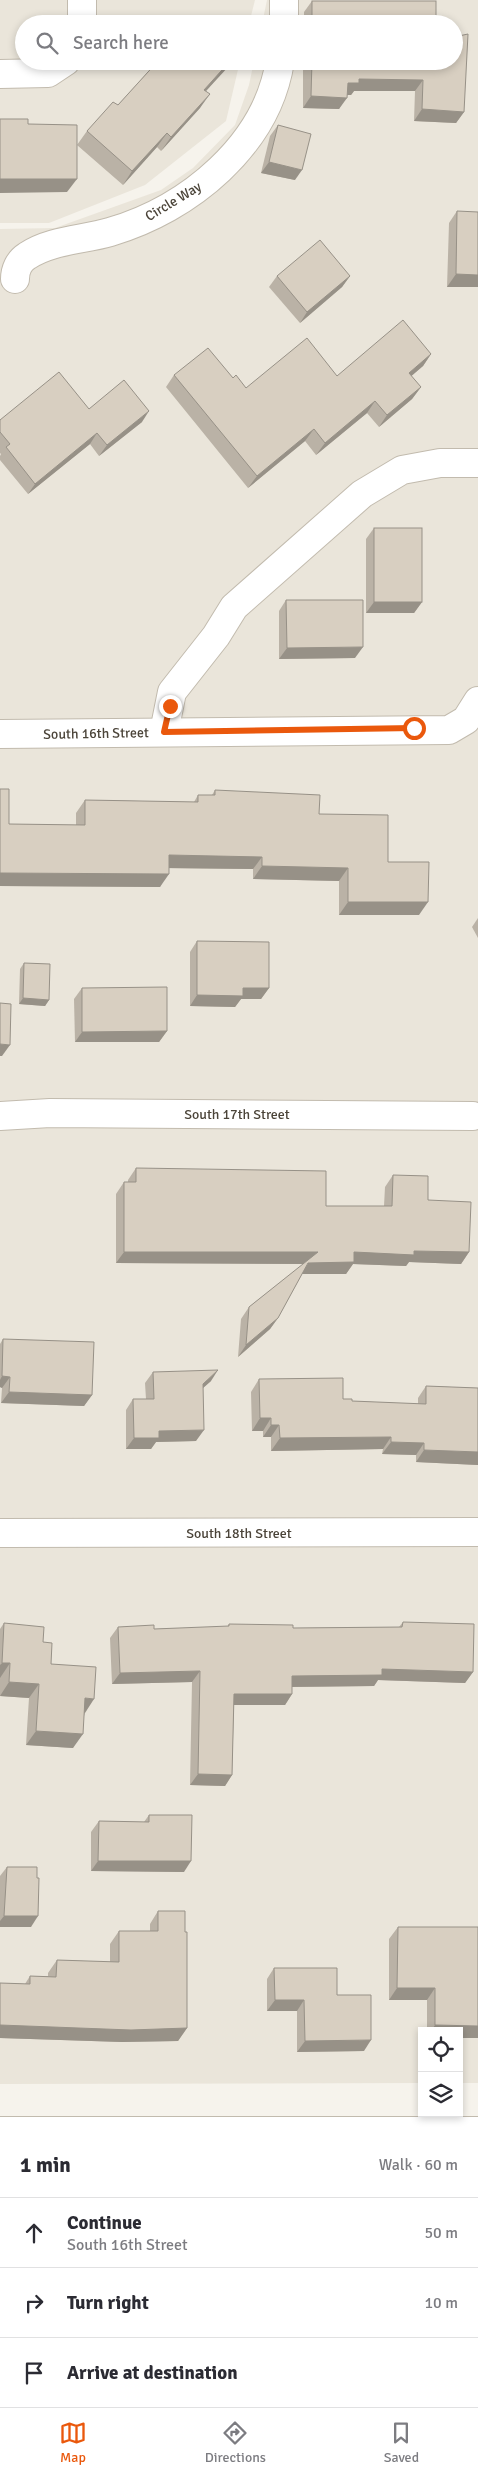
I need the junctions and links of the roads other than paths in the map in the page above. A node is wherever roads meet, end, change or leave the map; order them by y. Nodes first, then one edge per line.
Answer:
1 (82, 0) edge
2 (284, 0) edge
3 (82, 15) edge
4 (284, 15) edge
5 (52, 70) edge
6 (278, 70) edge
7 (0, 74) edge
8 (15, 279) dead end
9 (478, 463) edge
10 (478, 701) edge
11 (164, 732) junction
12 (0, 734) edge
13 (0, 1116) edge
14 (473, 1116) dead end
15 (478, 1532) edge
16 (0, 1533) edge
17 (3, 2131) edge
18 (478, 2131) edge
19 (446, 2132) edge

1 - 3 street
2 - 4 street
5 - 7 street
6 - 8 street, Circle Way
9 - 11 street
10 - 11 street, South 16th Street
11 - 12 street, South 16th Street
13 - 14 street, South 17th Street
15 - 16 street, South 18th Street
17 - 19 street
18 - 19 street

